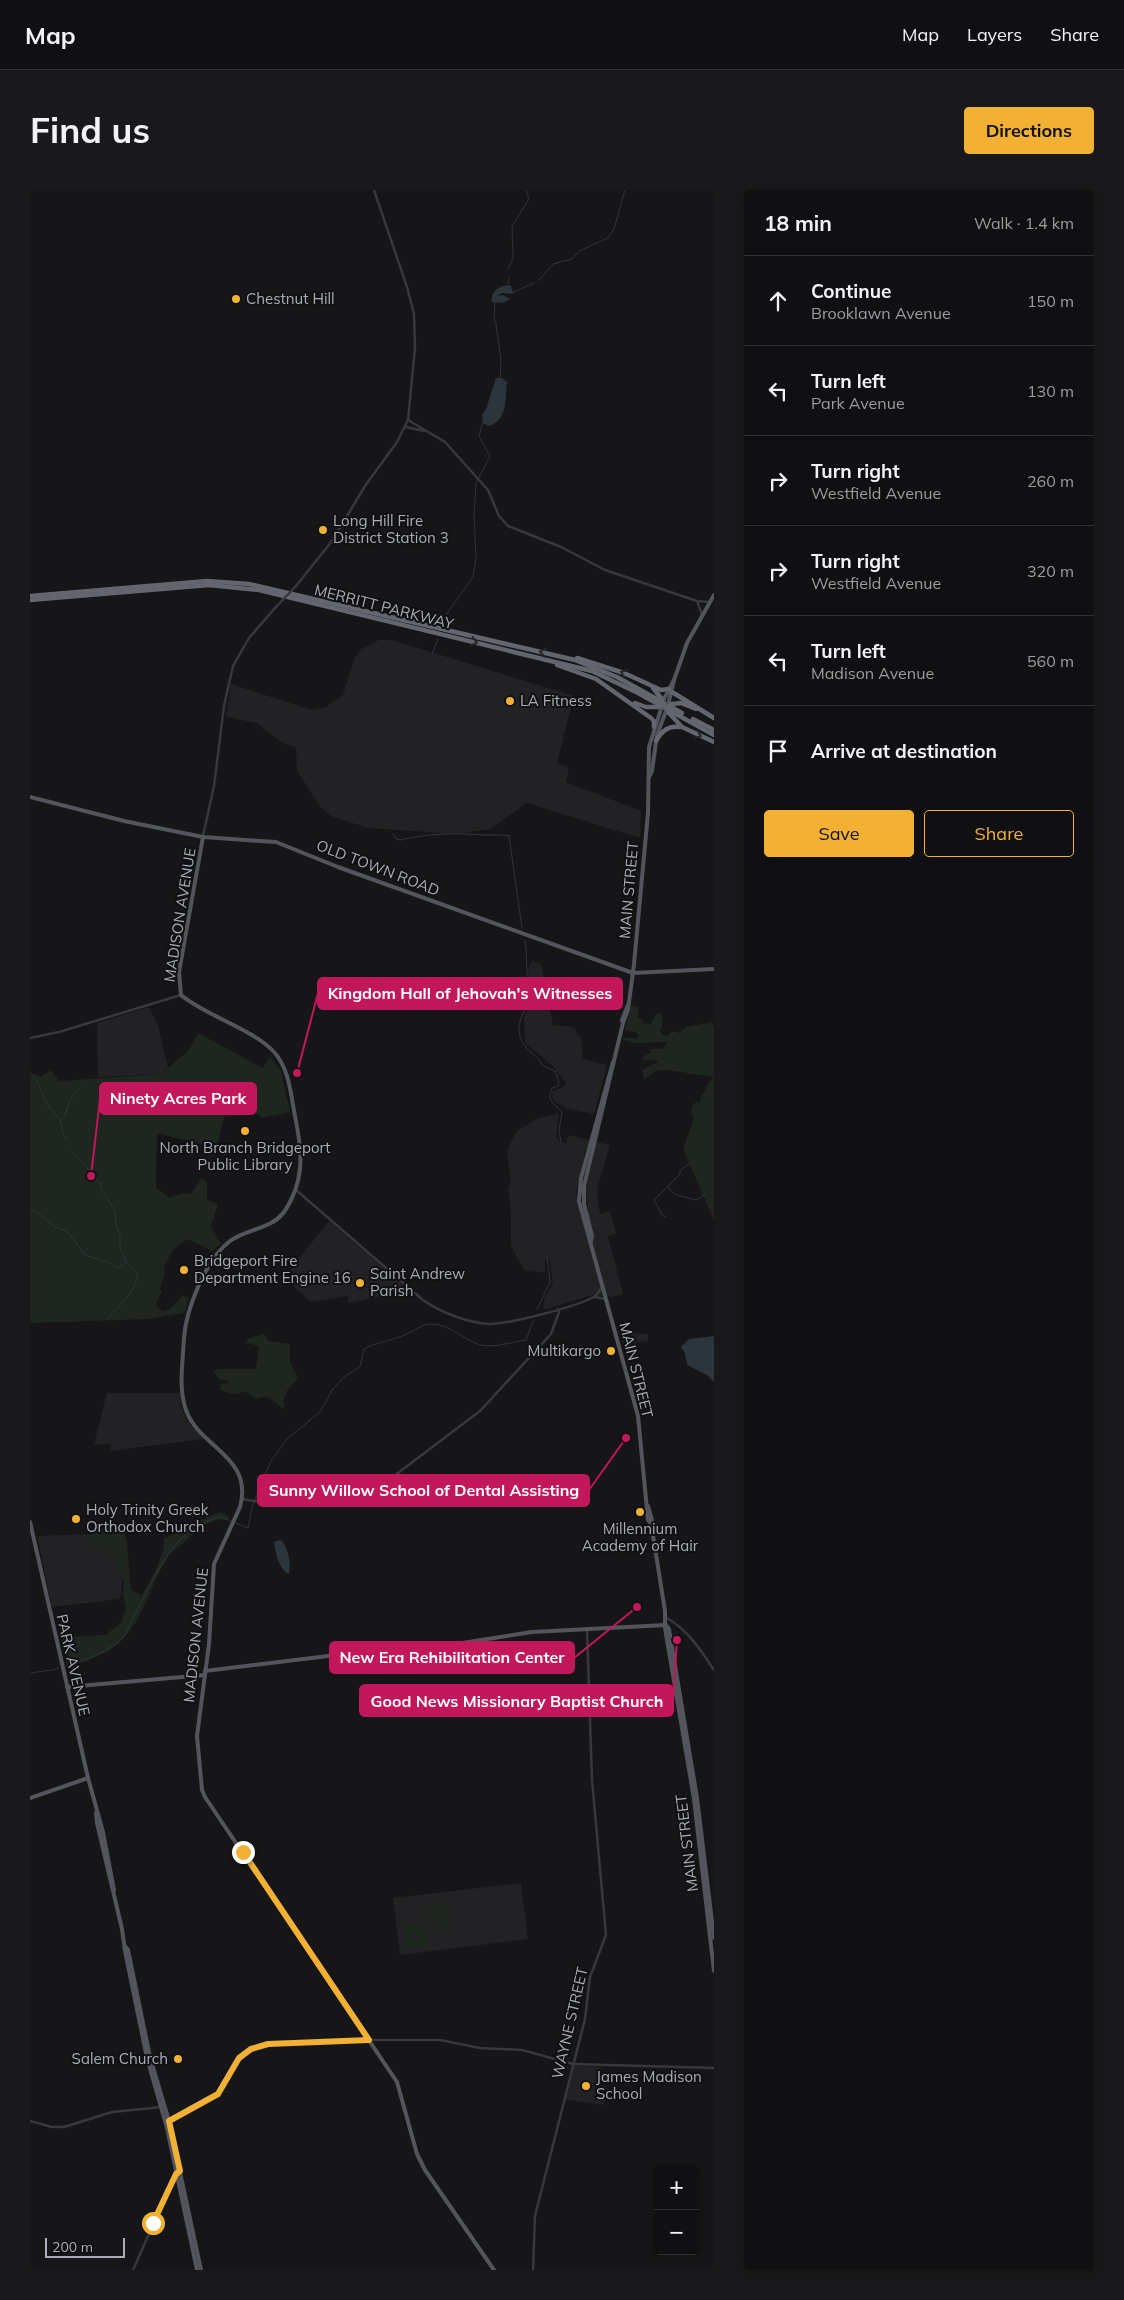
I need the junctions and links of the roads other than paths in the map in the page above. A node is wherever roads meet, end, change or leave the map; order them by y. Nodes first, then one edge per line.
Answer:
1 (374, 190) edge
2 (408, 420) junction
3 (406, 427) junction
4 (426, 431) junction
5 (30, 596) edge
6 (714, 596) edge
7 (30, 600) edge
8 (697, 601) junction
9 (709, 602) junction
10 (702, 615) junction
11 (558, 656) junction
12 (534, 657) junction
13 (648, 684) junction
14 (670, 691) junction
15 (629, 700) junction
16 (665, 705) junction
17 (700, 710) junction
18 (714, 718) edge
19 (654, 727) junction
20 (682, 728) junction
21 (714, 730) edge
22 (714, 735) edge
23 (656, 741) junction
24 (714, 742) edge
25 (649, 777) junction
26 (30, 797) edge
27 (203, 837) junction
28 (714, 969) edge
29 (633, 973) junction
30 (181, 995) junction
31 (30, 1038) edge
32 (296, 1190) junction
33 (603, 1286) junction
34 (595, 1297) junction
35 (607, 1300) junction
36 (558, 1309) junction
37 (242, 1499) junction
38 (30, 1522) edge
39 (665, 1617) junction
40 (666, 1624) junction
41 (587, 1629) junction
42 (714, 1670) edge
43 (205, 1673) junction
44 (67, 1687) junction
45 (88, 1778) junction
46 (30, 1798) edge
47 (714, 1938) edge
48 (714, 1971) edge
49 (369, 2040) junction
50 (573, 2064) junction
51 (714, 2068) edge
52 (162, 2107) junction
53 (30, 2121) edge
54 (167, 2122) junction
55 (180, 2171) junction
56 (176, 2174) junction
57 (133, 2270) edge
58 (197, 2270) edge
59 (201, 2270) edge
60 (494, 2270) edge
61 (533, 2270) edge

1 - 2 street, MADISON AVENUE
2 - 3 street, MADISON AVENUE
2 - 4 street
3 - 4 street
3 - 27 street, MADISON AVENUE, bridge
4 - 8 street
11 -> 5 highway, MERRITT PARKWAY
6 - 9 main road, MAIN STREET
7 -> 12 highway, MERRITT PARKWAY
8 - 9 street
8 - 10 street
9 - 10 main road, MAIN STREET
10 - 14 main road, MAIN STREET
13 -> 11 highway
11 - 21 highway, MERRITT PARKWAY
12 - 15 highway
12 - 22 highway, MERRITT PARKWAY
13 - 14 highway
13 - 16 highway
14 - 16 main road, MAIN STREET
14 - 17 highway
15 - 16 highway
15 - 19 highway
16 - 17 highway
16 - 19 main road, MAIN STREET
16 - 20 highway
16 - 23 main road, MAIN STREET
17 - 18 highway
19 - 25 main road, MAIN STREET
20 - 23 highway
20 -> 24 highway
23 - 25 main road, MAIN STREET
25 - 29 main road, MAIN STREET
26 - 27 main road, OLD TOWN ROAD
27 - 29 main road, OLD TOWN ROAD
27 - 30 main road, MADISON AVENUE
28 - 29 main road, OLD TOWN ROAD
29 - 33 main road, MAIN STREET
30 - 31 street
30 - 32 main road, MADISON AVENUE
32 - 36 street
32 - 37 main road, MADISON AVENUE
33 - 34 street
33 - 35 main road, MAIN STREET
34 - 35 street
34 - 36 street
35 - 39 main road, MAIN STREET
36 - 37 street
37 - 43 main road, MADISON AVENUE
38 - 44 main road, PARK AVENUE
39 - 40 main road, MAIN STREET
39 - 42 street
40 - 41 main road
40 - 47 main road, MAIN STREET
40 - 48 main road, MAIN STREET
41 - 43 main road
41 - 50 street, WAYNE STREET
43 - 44 main road
43 - 49 main road, MADISON AVENUE
44 - 45 main road, PARK AVENUE
45 - 46 main road
45 - 52 main road, PARK AVENUE
49 - 50 street
49 - 54 street
49 - 60 main road, MADISON AVENUE
50 - 51 street
50 - 61 street, WAYNE STREET
52 - 53 street
52 - 54 main road, PARK AVENUE
54 - 55 main road, PARK AVENUE
54 - 56 main road, PARK AVENUE
55 - 56 street
55 - 59 main road, PARK AVENUE
56 - 57 street
56 - 58 main road, PARK AVENUE

